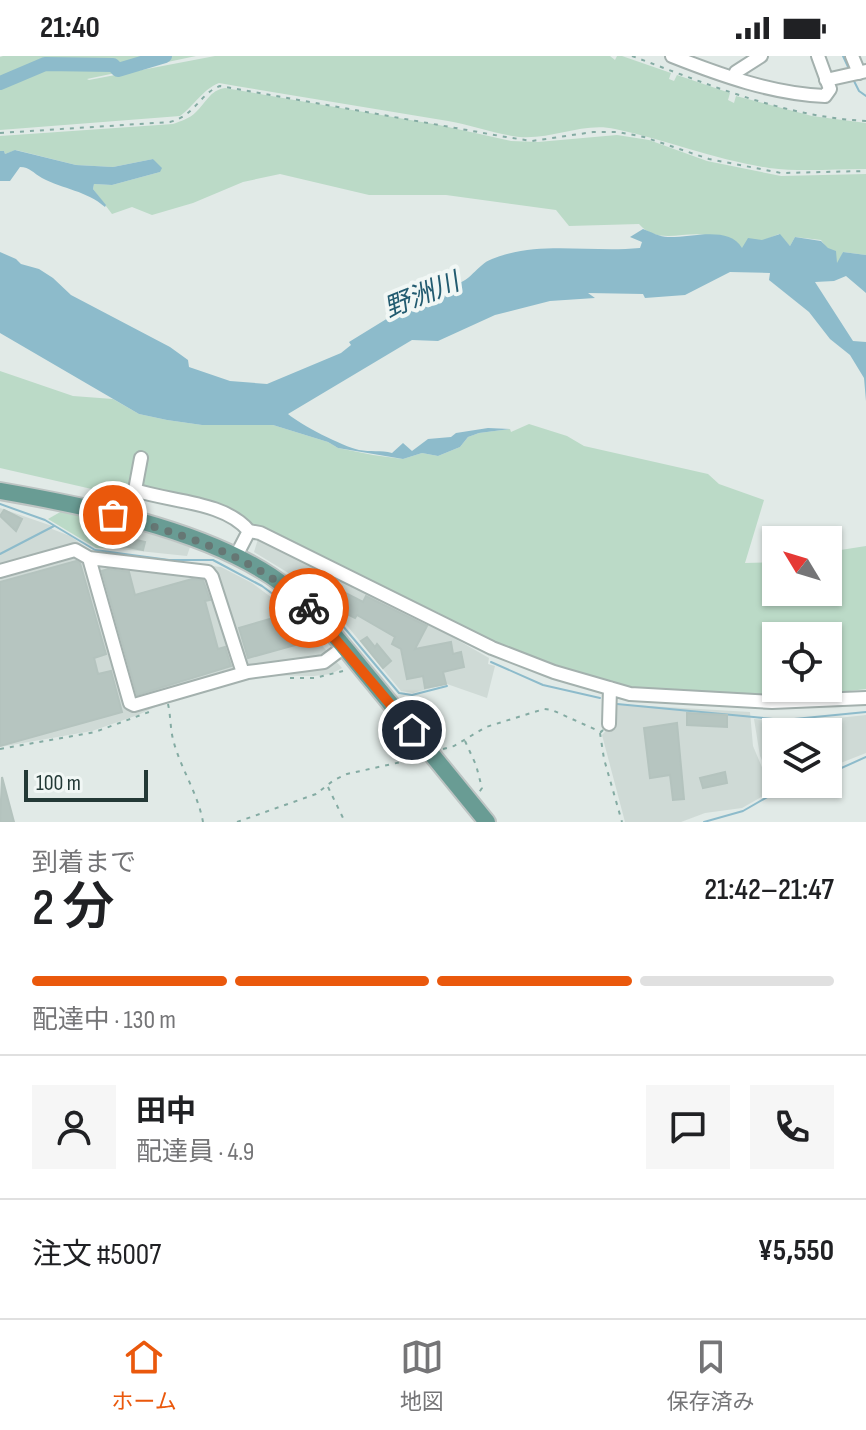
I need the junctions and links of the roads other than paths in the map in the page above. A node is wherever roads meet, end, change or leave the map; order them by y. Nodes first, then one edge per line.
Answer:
1 (761, 56) edge
2 (818, 56) edge
3 (852, 56) edge
4 (679, 57) edge
5 (862, 72) edge
6 (734, 78) junction
7 (826, 80) junction
8 (141, 458) dead end
9 (0, 491) edge
10 (249, 531) junction
11 (236, 556) junction
12 (89, 558) junction
13 (0, 571) edge
14 (344, 647) junction
15 (243, 673) junction
16 (610, 688) junction
17 (866, 698) edge
18 (605, 728) road end
19 (487, 822) edge

1 - 6 street
2 - 7 street
3 - 5 street
4 - 6 street
5 - 7 street
6 - 7 street
8 - 10 street
9 - 11 main road
10 - 11 street
10 - 16 street
11 - 14 main road
12 - 13 street
12 - 15 street
12 - 15 street
14 - 15 street
14 - 19 main road
16 - 17 street
16 - 18 street

